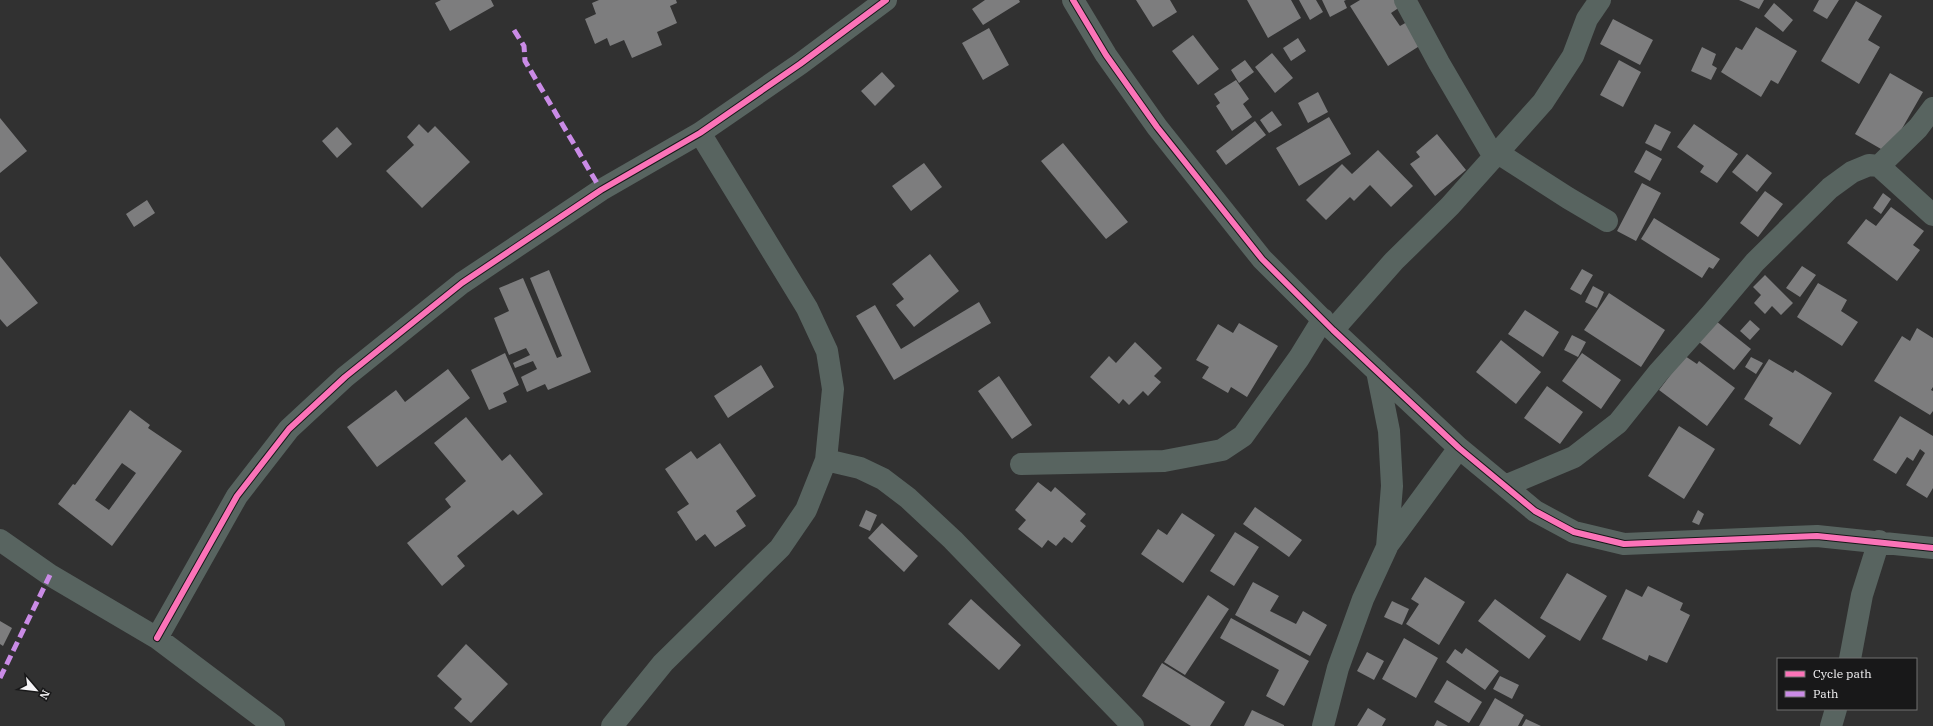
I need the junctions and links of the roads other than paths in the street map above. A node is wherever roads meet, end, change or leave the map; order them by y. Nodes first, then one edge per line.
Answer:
1 (886, 0) edge
2 (1073, 0) edge
3 (1405, 0) edge
4 (1600, 0) edge
5 (1933, 108) edge
6 (700, 133) junction
7 (1496, 155) junction
8 (1879, 166) junction
9 (1933, 215) edge
10 (1607, 220) dead end
11 (1328, 324) junction
12 (1377, 371) junction
13 (1459, 448) junction
14 (826, 460) junction
15 (1020, 464) dead end
16 (1505, 486) junction
17 (0, 540) edge
18 (1879, 541) junction
19 (1387, 547) junction
20 (1933, 548) edge
21 (157, 638) junction
22 (1850, 658) edge
23 (1836, 710) edge
24 (274, 726) edge
25 (612, 726) edge
26 (1133, 726) edge
27 (1323, 726) edge
28 (1831, 726) edge

1 - 6 street
2 - 11 street
3 - 7 street
4 - 7 street
5 - 8 street
6 - 14 street
6 - 21 street
7 - 10 street
7 - 11 street
8 - 9 street
8 - 16 street
11 - 12 street
11 - 15 street
12 - 13 street
12 - 19 street
13 - 16 street
13 - 19 street
14 - 25 street
14 - 26 street
16 - 18 street
17 - 21 street
18 - 20 street
18 - 22 street
19 - 27 street
21 - 24 street
23 - 28 street

